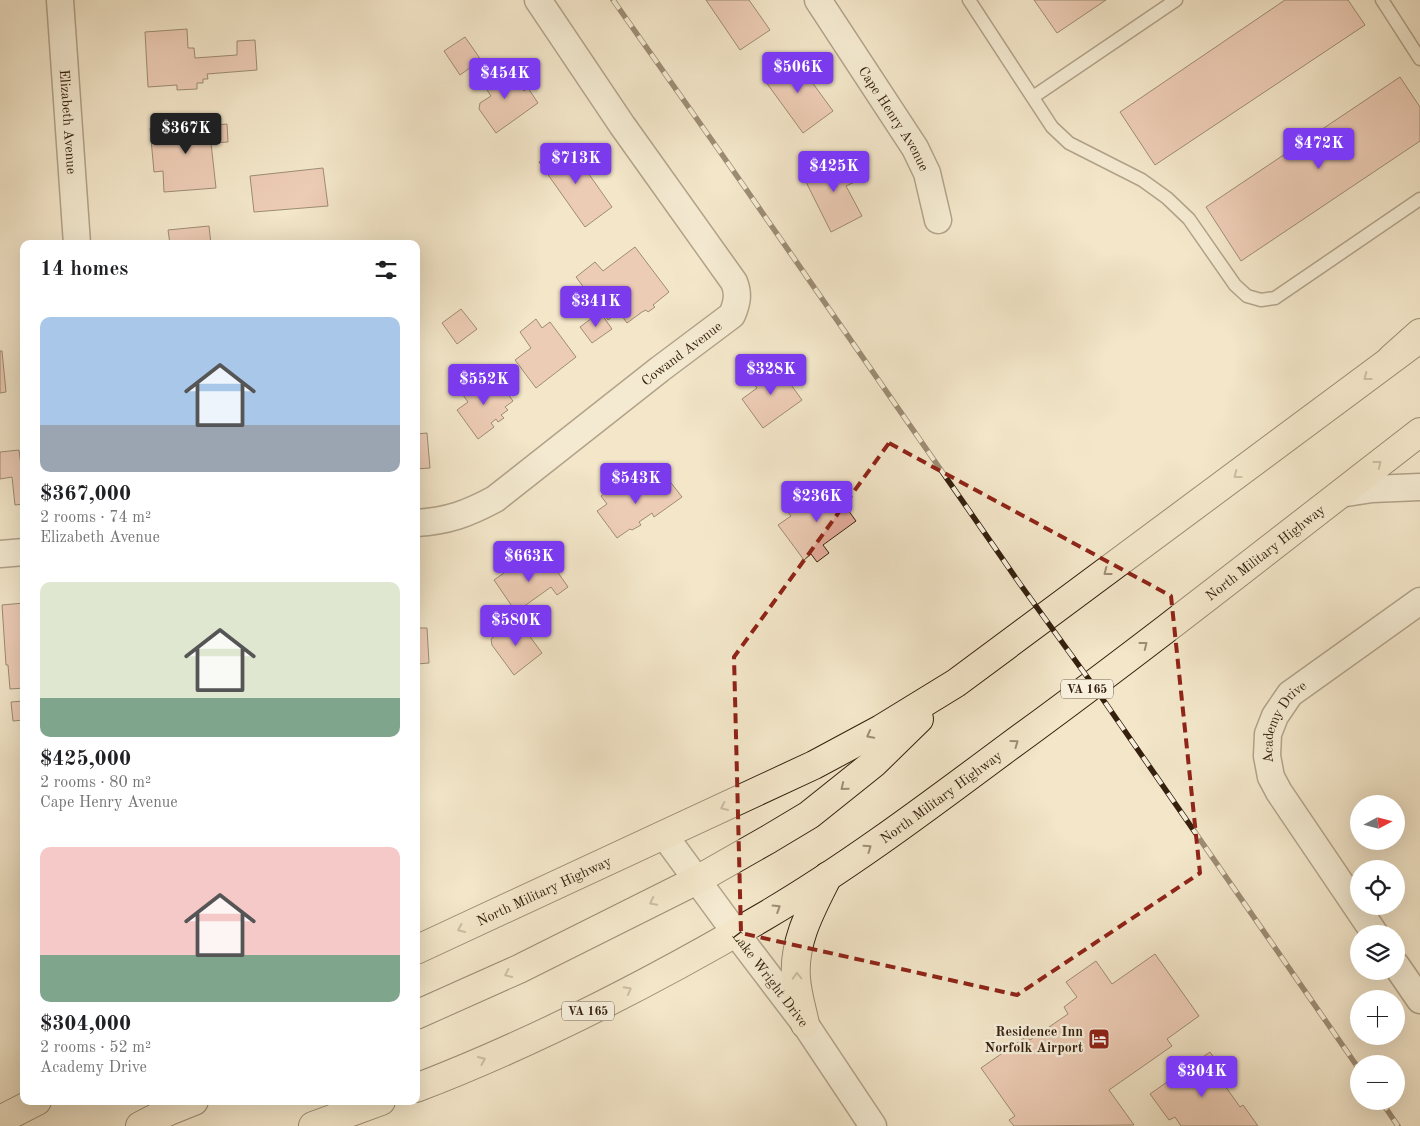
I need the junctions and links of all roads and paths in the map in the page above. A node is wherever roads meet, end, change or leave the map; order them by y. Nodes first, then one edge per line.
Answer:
1 (60, 0) edge
2 (538, 0) edge
3 (818, 0) edge
4 (969, 0) edge
5 (1176, 0) edge
6 (1382, 0) edge
7 (1420, 59) edge
8 (1033, 97) junction
9 (1420, 199) edge
10 (938, 220) dead end
11 (77, 240) edge
12 (1420, 333) edge
13 (1420, 338) edge
14 (1392, 358) junction
15 (1420, 432) edge
16 (1420, 487) edge
17 (1340, 494) junction
18 (420, 523) edge
19 (20, 552) edge
20 (0, 554) edge
21 (1420, 601) edge
22 (956, 682) junction
23 (664, 835) junction
24 (828, 876) junction
25 (697, 880) junction
26 (1369, 925) edge
27 (735, 932) junction
28 (420, 948) edge
29 (1405, 978) edge
30 (1420, 1000) edge
31 (420, 1013) edge
32 (805, 1024) junction
33 (420, 1086) edge
34 (20, 1098) edge
35 (0, 1104) edge
36 (29, 1105) edge
37 (184, 1105) edge
38 (370, 1105) edge
39 (0, 1120) edge
40 (144, 1125) edge
41 (313, 1126) edge
42 (873, 1126) edge

1 - 11 street, Elizabeth Avenue
2 - 18 street, Cowand Avenue
3 - 10 street, Cape Henry Avenue
4 - 8 lane
5 - 8 lane
6 - 7 lane
8 - 9 lane
12 - 14 main road
13 - 14 main road, North Military Highway
14 -> 22 main road, North Military Highway
17 -> 15 main road, North Military Highway / VA 165
16 - 17 street
24 -> 17 main road, North Military Highway / VA 165
19 - 20 street
21 - 26 street, Academy Drive
22 -> 23 main road, North Military Highway
22 -> 25 main road
23 - 25 street, Lake Wright Drive
23 -> 28 main road, North Military Highway
27 -> 24 main road, North Military Highway / VA 165
32 -> 24 main road
25 - 27 street, Lake Wright Drive
25 -> 31 main road
27 - 32 street, Lake Wright Drive
33 -> 27 main road, North Military Highway / VA 165
29 - 30 street
32 - 42 street, Lake Wright Drive
34 - 35 main road
36 - 39 main road
37 - 40 main road
38 - 41 main road

